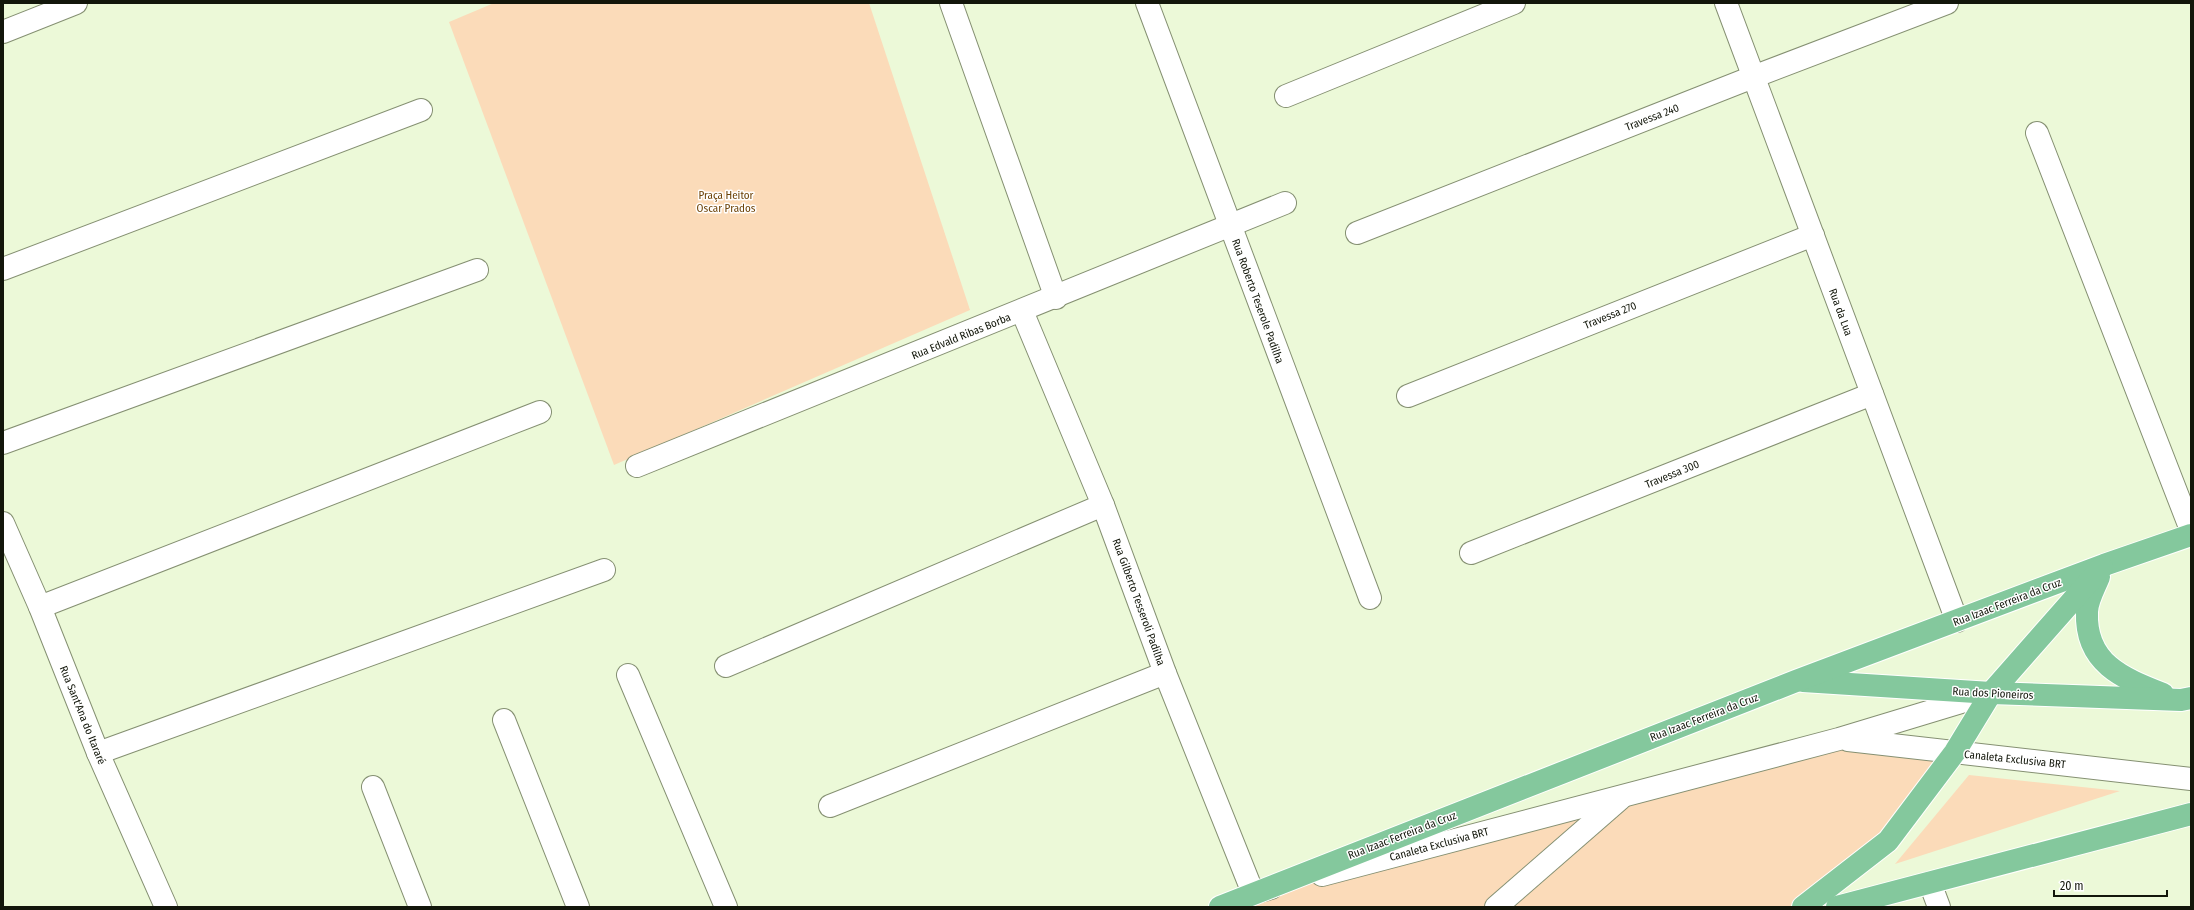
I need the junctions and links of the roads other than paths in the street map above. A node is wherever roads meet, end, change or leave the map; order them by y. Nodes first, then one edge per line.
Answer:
1 (76, 3) edge
2 (951, 3) edge
3 (1147, 3) edge
4 (1514, 3) edge
5 (1726, 3) edge
6 (1947, 3) edge
7 (3, 32) edge
8 (1753, 76) junction
9 (1286, 96) dead end
10 (421, 110) dead end
11 (2037, 133) dead end
12 (1285, 203) dead end
13 (1230, 226) junction
14 (1357, 233) dead end
15 (1813, 235) junction
16 (3, 269) edge
17 (477, 270) dead end
18 (1056, 298) junction
19 (1022, 311) junction
20 (1872, 394) junction
21 (1408, 396) dead end
22 (540, 412) dead end
23 (3, 443) edge
24 (637, 466) dead end
25 (1103, 505) junction
26 (3, 523) edge
27 (2191, 530) edge
28 (2191, 535) edge
29 (1471, 554) dead end
30 (2104, 565) junction
31 (604, 570) dead end
32 (1370, 598) dead end
33 (40, 607) junction
34 (1957, 621) junction
35 (726, 666) dead end
36 (1165, 673) junction
37 (628, 675) dead end
38 (1796, 681) junction
39 (1991, 693) junction
40 (2186, 699) edge
41 (504, 720) dead end
42 (1839, 739) junction
43 (1955, 752) junction
44 (98, 753) junction
45 (2191, 779) edge
46 (373, 787) dead end
47 (1624, 796) junction
48 (830, 806) dead end
49 (2191, 814) edge
50 (1930, 882) junction
51 (1253, 893) junction
52 (166, 907) edge
53 (420, 907) edge
54 (578, 907) edge
55 (726, 907) edge
56 (1220, 907) edge
57 (1496, 907) edge
58 (1803, 907) edge
59 (1837, 907) edge
60 (1939, 907) edge

1 - 7 street
2 - 18 street
3 - 13 street, Rua Roberto Teserole Padilha
4 - 9 street
5 - 8 street, Rua da Lua
6 - 8 street, Travessa 240
8 - 14 street, Travessa 240
8 - 15 street, Rua da Lua
10 - 16 street
11 - 27 street
12 - 13 street, Rua Edvald Ribas Borba
13 - 18 street, Rua Edvald Ribas Borba
13 - 32 street, Rua Roberto Teserole Padilha
15 - 20 street, Rua da Lua
15 - 21 street, Travessa 270
17 - 23 street
18 - 19 street, Rua Edvald Ribas Borba
19 - 24 street, Rua Edvald Ribas Borba
19 - 25 street, Rua Gilberto Tesseroli Padilha
20 - 29 street, Travessa 300
20 - 34 street, Rua da Lua
22 - 33 street
25 - 35 street
25 - 36 street, Rua Gilberto Tesseroli Padilha
26 - 33 street, Rua Sant'Ana do Itararé
28 - 30 main road, Rua Izaac Ferreira da Cruz
30 - 34 main road, Rua Izaac Ferreira da Cruz
30 - 39 main road
30 - 40 main road
31 - 44 street
33 - 44 street, Rua Sant'Ana do Itararé
34 - 38 main road, Rua Izaac Ferreira da Cruz
36 - 48 street
36 - 51 street, Rua Gilberto Tesseroli Padilha
37 - 55 street
38 - 39 main road, Rua dos Pioneiros
38 - 51 main road, Rua Izaac Ferreira da Cruz
39 - 40 main road, Rua dos Pioneiros
39 - 42 street, Canaleta Exclusiva BRT
39 - 43 main road
41 - 54 street
42 - 43 street, Canaleta Exclusiva BRT
42 - 47 street, Canaleta Exclusiva BRT
43 - 45 street, Canaleta Exclusiva BRT
43 - 58 main road
44 - 52 street, Rua Sant'Ana do Itararé
46 - 53 street
47 - 51 street, Canaleta Exclusiva BRT
47 - 57 street, Canaleta Exclusiva BRT
49 - 50 main road
50 - 59 main road
50 - 60 street
51 - 56 main road, Rua Izaac Ferreira da Cruz

